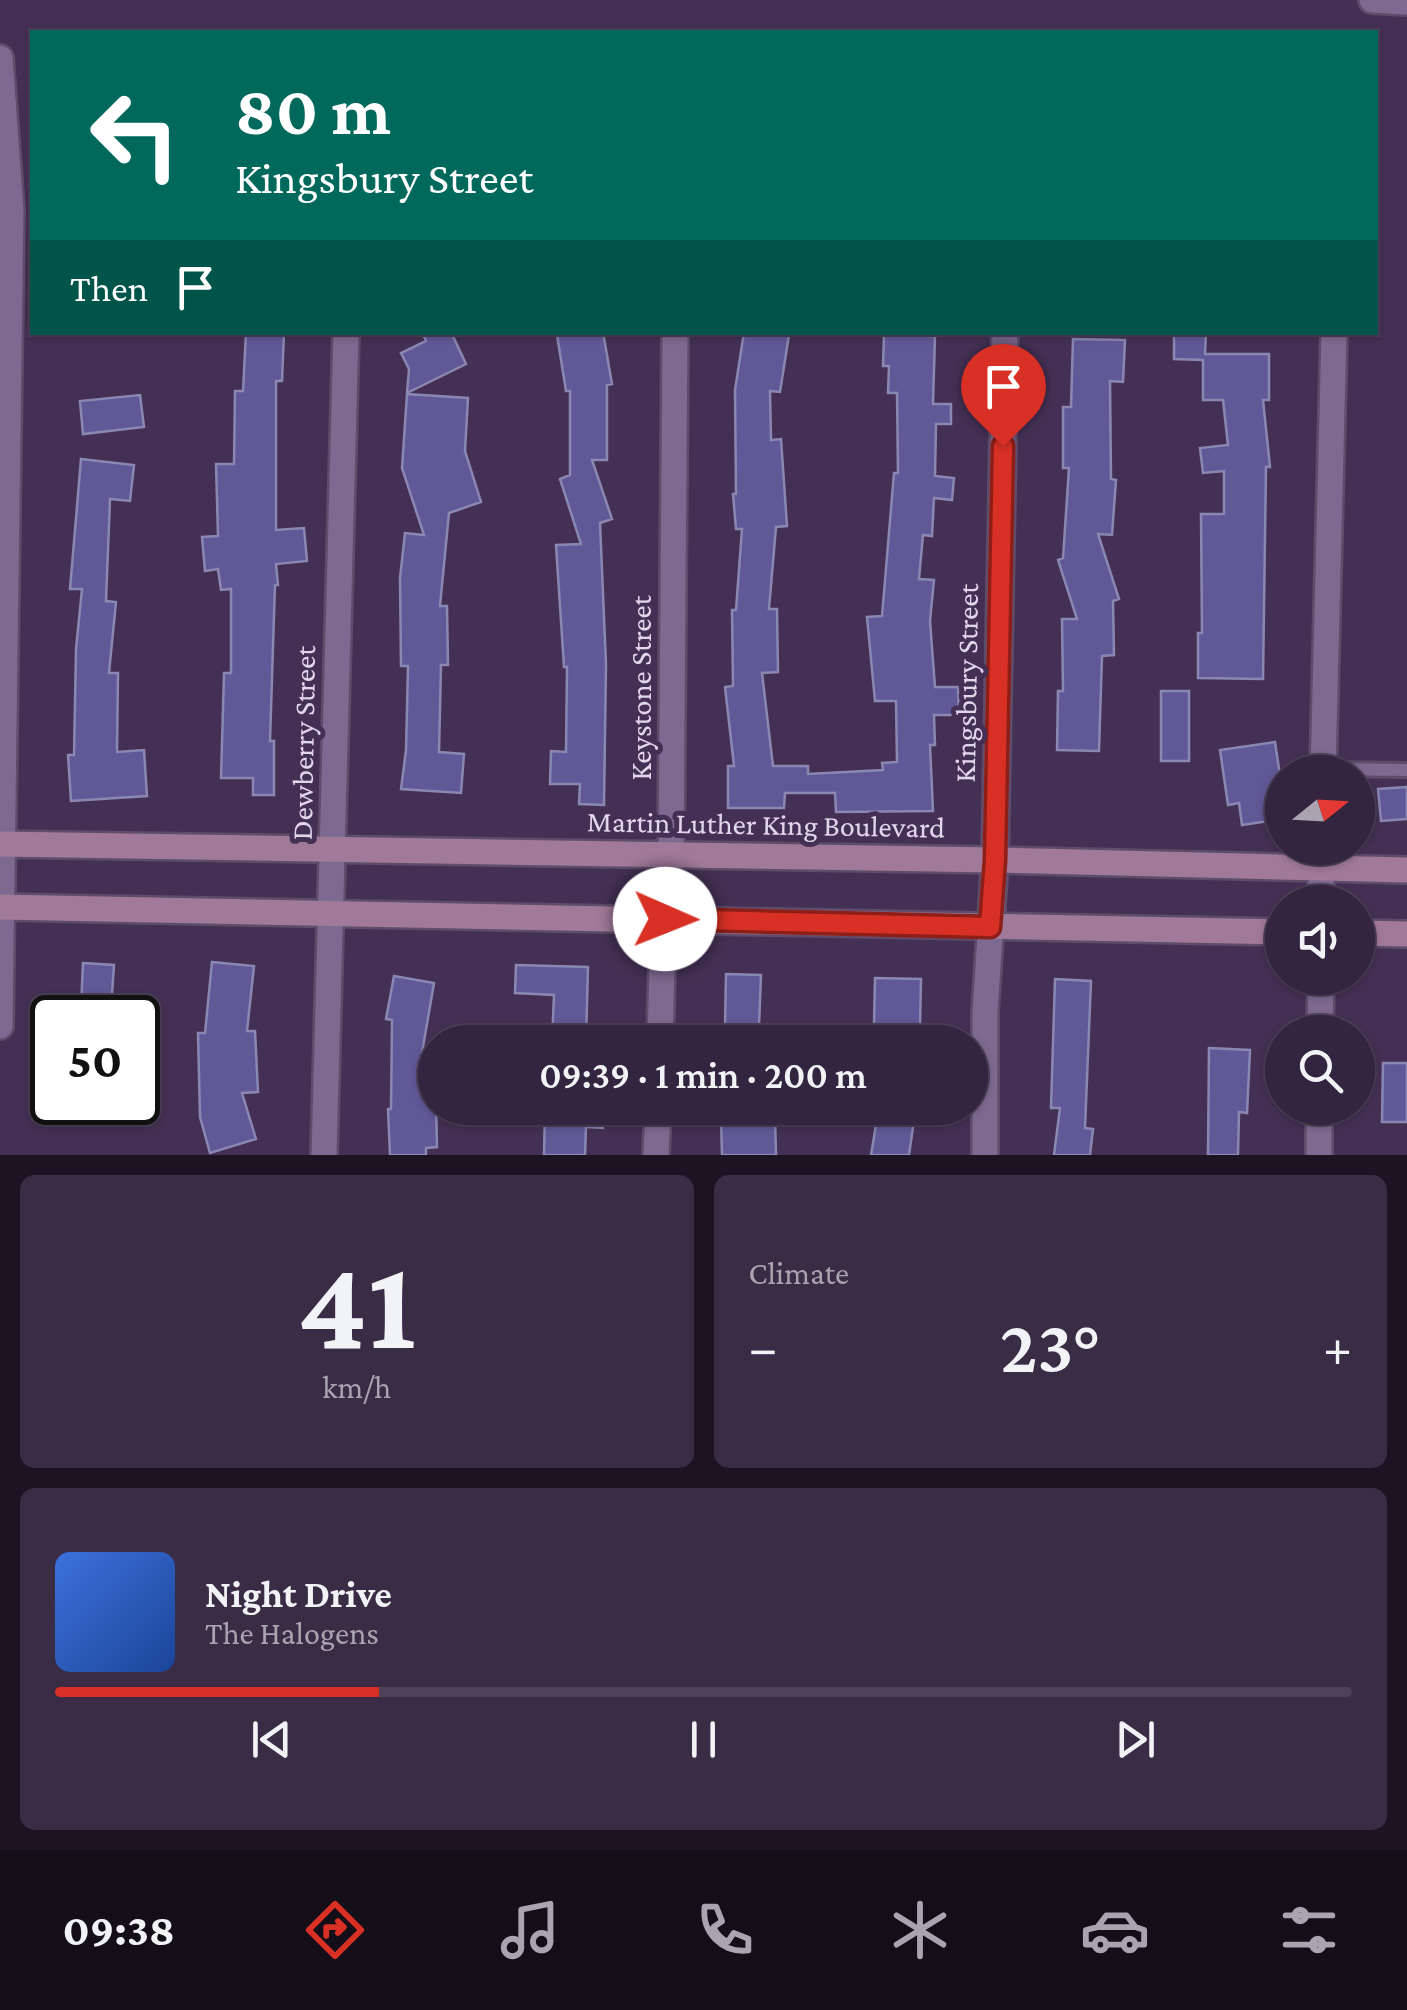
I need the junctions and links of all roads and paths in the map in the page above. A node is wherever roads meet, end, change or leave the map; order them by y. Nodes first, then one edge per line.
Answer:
1 (1372, 0) edge
2 (1407, 2) edge
3 (0, 58) edge
4 (22, 210) edge
5 (346, 335) edge
6 (675, 335) edge
7 (1005, 335) edge
8 (1334, 335) edge
9 (1323, 755) edge
10 (1375, 770) edge
11 (1407, 770) edge
12 (2, 844) edge
13 (333, 848) junction
14 (672, 855) junction
15 (1265, 858) edge
16 (995, 860) junction
17 (1371, 865) edge
18 (1407, 870) edge
19 (2, 907) edge
20 (329, 911) junction
21 (665, 919) junction
22 (990, 927) junction
23 (1265, 932) edge
24 (1375, 933) edge
25 (1407, 934) edge
26 (661, 1025) edge
27 (0, 1026) edge
28 (657, 1125) edge
29 (1319, 1125) edge
30 (324, 1155) edge
31 (656, 1155) edge
32 (985, 1155) edge
33 (1319, 1155) edge

1 - 2 street
3 - 4 street
4 - 12 street
5 - 13 street, Dewberry Street
6 - 14 street, Keystone Street
7 - 16 street, Kingsbury Street
8 - 9 street
10 - 11 lane
12 - 13 main road, Martin Luther King Boulevard
12 - 19 street
13 - 14 main road, Martin Luther King Boulevard
13 - 20 street, Dewberry Street
14 - 16 main road, Martin Luther King Boulevard
14 - 21 street, Keystone Street
15 - 16 main road, Martin Luther King Boulevard
16 - 22 street, Kingsbury Street
17 - 18 main road, Martin Luther King Boulevard
19 - 20 main road
19 - 27 street
20 - 21 main road
20 - 30 street, Dewberry Street
21 - 22 main road
21 - 26 street, Keystone Street
22 - 23 main road
22 - 32 street, Kingsbury Street
24 - 25 main road
28 - 31 street
29 - 33 street

